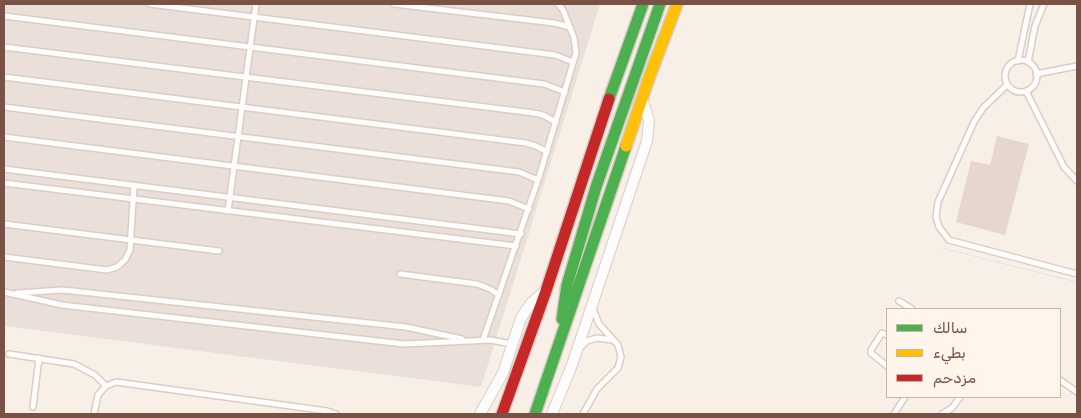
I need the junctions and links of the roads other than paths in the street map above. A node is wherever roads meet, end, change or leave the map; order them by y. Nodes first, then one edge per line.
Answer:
1 (150, 4) edge
2 (256, 4) edge
3 (394, 4) edge
4 (558, 4) edge
5 (633, 4) edge
6 (643, 4) edge
7 (660, 4) edge
8 (677, 4) edge
9 (686, 4) edge
10 (1030, 4) edge
11 (1044, 4) edge
12 (1029, 11) junction
13 (1042, 12) junction
14 (4, 16) edge
15 (254, 18) junction
16 (570, 27) junction
17 (4, 47) edge
18 (250, 47) junction
19 (624, 56) junction
20 (1018, 61) junction
21 (573, 62) junction
22 (1028, 62) junction
23 (1077, 66) edge
24 (1036, 74) junction
25 (4, 77) edge
26 (246, 77) junction
27 (649, 78) junction
28 (1007, 85) junction
29 (1026, 91) junction
30 (565, 92) junction
31 (642, 98) junction
32 (4, 106) edge
33 (242, 107) junction
34 (556, 122) junction
35 (4, 137) edge
36 (238, 137) junction
37 (547, 152) junction
38 (234, 166) junction
39 (4, 169) edge
40 (538, 180) junction
41 (1077, 181) edge
42 (4, 183) edge
43 (134, 185) junction
44 (230, 197) junction
45 (133, 199) junction
46 (529, 209) junction
47 (228, 211) junction
48 (4, 224) edge
49 (520, 234) junction
50 (131, 240) junction
51 (516, 246) junction
52 (220, 252) dead end
53 (4, 257) edge
54 (400, 274) dead end
55 (1077, 274) edge
56 (546, 291) junction
57 (4, 292) edge
58 (11, 293) junction
59 (499, 295) junction
60 (594, 299) junction
61 (899, 301) dead end
62 (910, 308) edge
63 (886, 335) edge
64 (562, 338) junction
65 (468, 340) junction
66 (483, 340) junction
67 (614, 340) junction
68 (512, 344) junction
69 (577, 352) junction
70 (9, 354) dead end
71 (40, 358) junction
72 (886, 365) edge
73 (1061, 381) edge
74 (106, 386) junction
75 (1077, 392) edge
76 (904, 398) edge
77 (959, 398) edge
78 (33, 407) dead end
79 (94, 414) edge
80 (336, 414) edge
81 (480, 414) edge
82 (502, 414) edge
83 (535, 414) edge
84 (552, 414) edge
85 (583, 414) edge
86 (894, 414) edge
87 (944, 414) edge

1 - 15 lane
2 - 15 lane
3 - 16 lane
4 - 16 lane
5 - 19 main road
6 - 19 main road
7 - 64 main road
8 - 27 main road
9 - 27 main road
10 - 12 lane
11 - 13 lane
12 - 13 lane
12 - 20 lane
13 - 22 lane
14 - 18 lane
15 - 18 lane
15 - 21 lane
16 - 21 lane
17 - 26 lane
18 - 26 lane
18 - 30 lane
19 - 56 main road
20 - 22 lane
20 - 28 lane
21 - 30 lane
22 - 24 lane
23 - 24 lane
24 - 29 lane
25 - 33 lane
26 - 33 lane
26 - 34 lane
27 - 31 main road
28 - 29 lane
28 - 55 lane
29 - 41 lane
30 - 34 lane
31 - 60 street
31 - 64 main road
32 - 36 lane
33 - 36 lane
33 - 37 lane
34 - 37 lane
35 - 38 lane
36 - 38 lane
36 - 40 lane
37 - 40 lane
38 - 44 lane
38 - 46 lane
39 - 43 lane
40 - 46 lane
42 - 45 lane
43 - 44 lane
43 - 45 lane
44 - 47 lane
44 - 49 lane
45 - 47 lane
45 - 50 lane
46 - 49 lane
47 - 51 lane
48 - 50 lane
49 - 51 lane
50 - 52 lane
50 - 53 lane
51 - 59 lane
54 - 59 lane
56 - 68 street
56 - 82 main road
57 - 58 lane
58 - 65 lane
58 - 65 lane
59 - 66 lane
60 - 67 lane
60 - 69 street
61 - 62 lane
63 - 72 lane
64 - 83 main road
65 - 66 lane
66 - 68 lane
67 - 69 lane
67 - 85 lane
68 - 81 street
69 - 84 street
70 - 71 lane
71 - 74 lane
71 - 78 lane
73 - 75 lane
74 - 79 lane
74 - 80 lane
76 - 86 lane
77 - 87 lane

